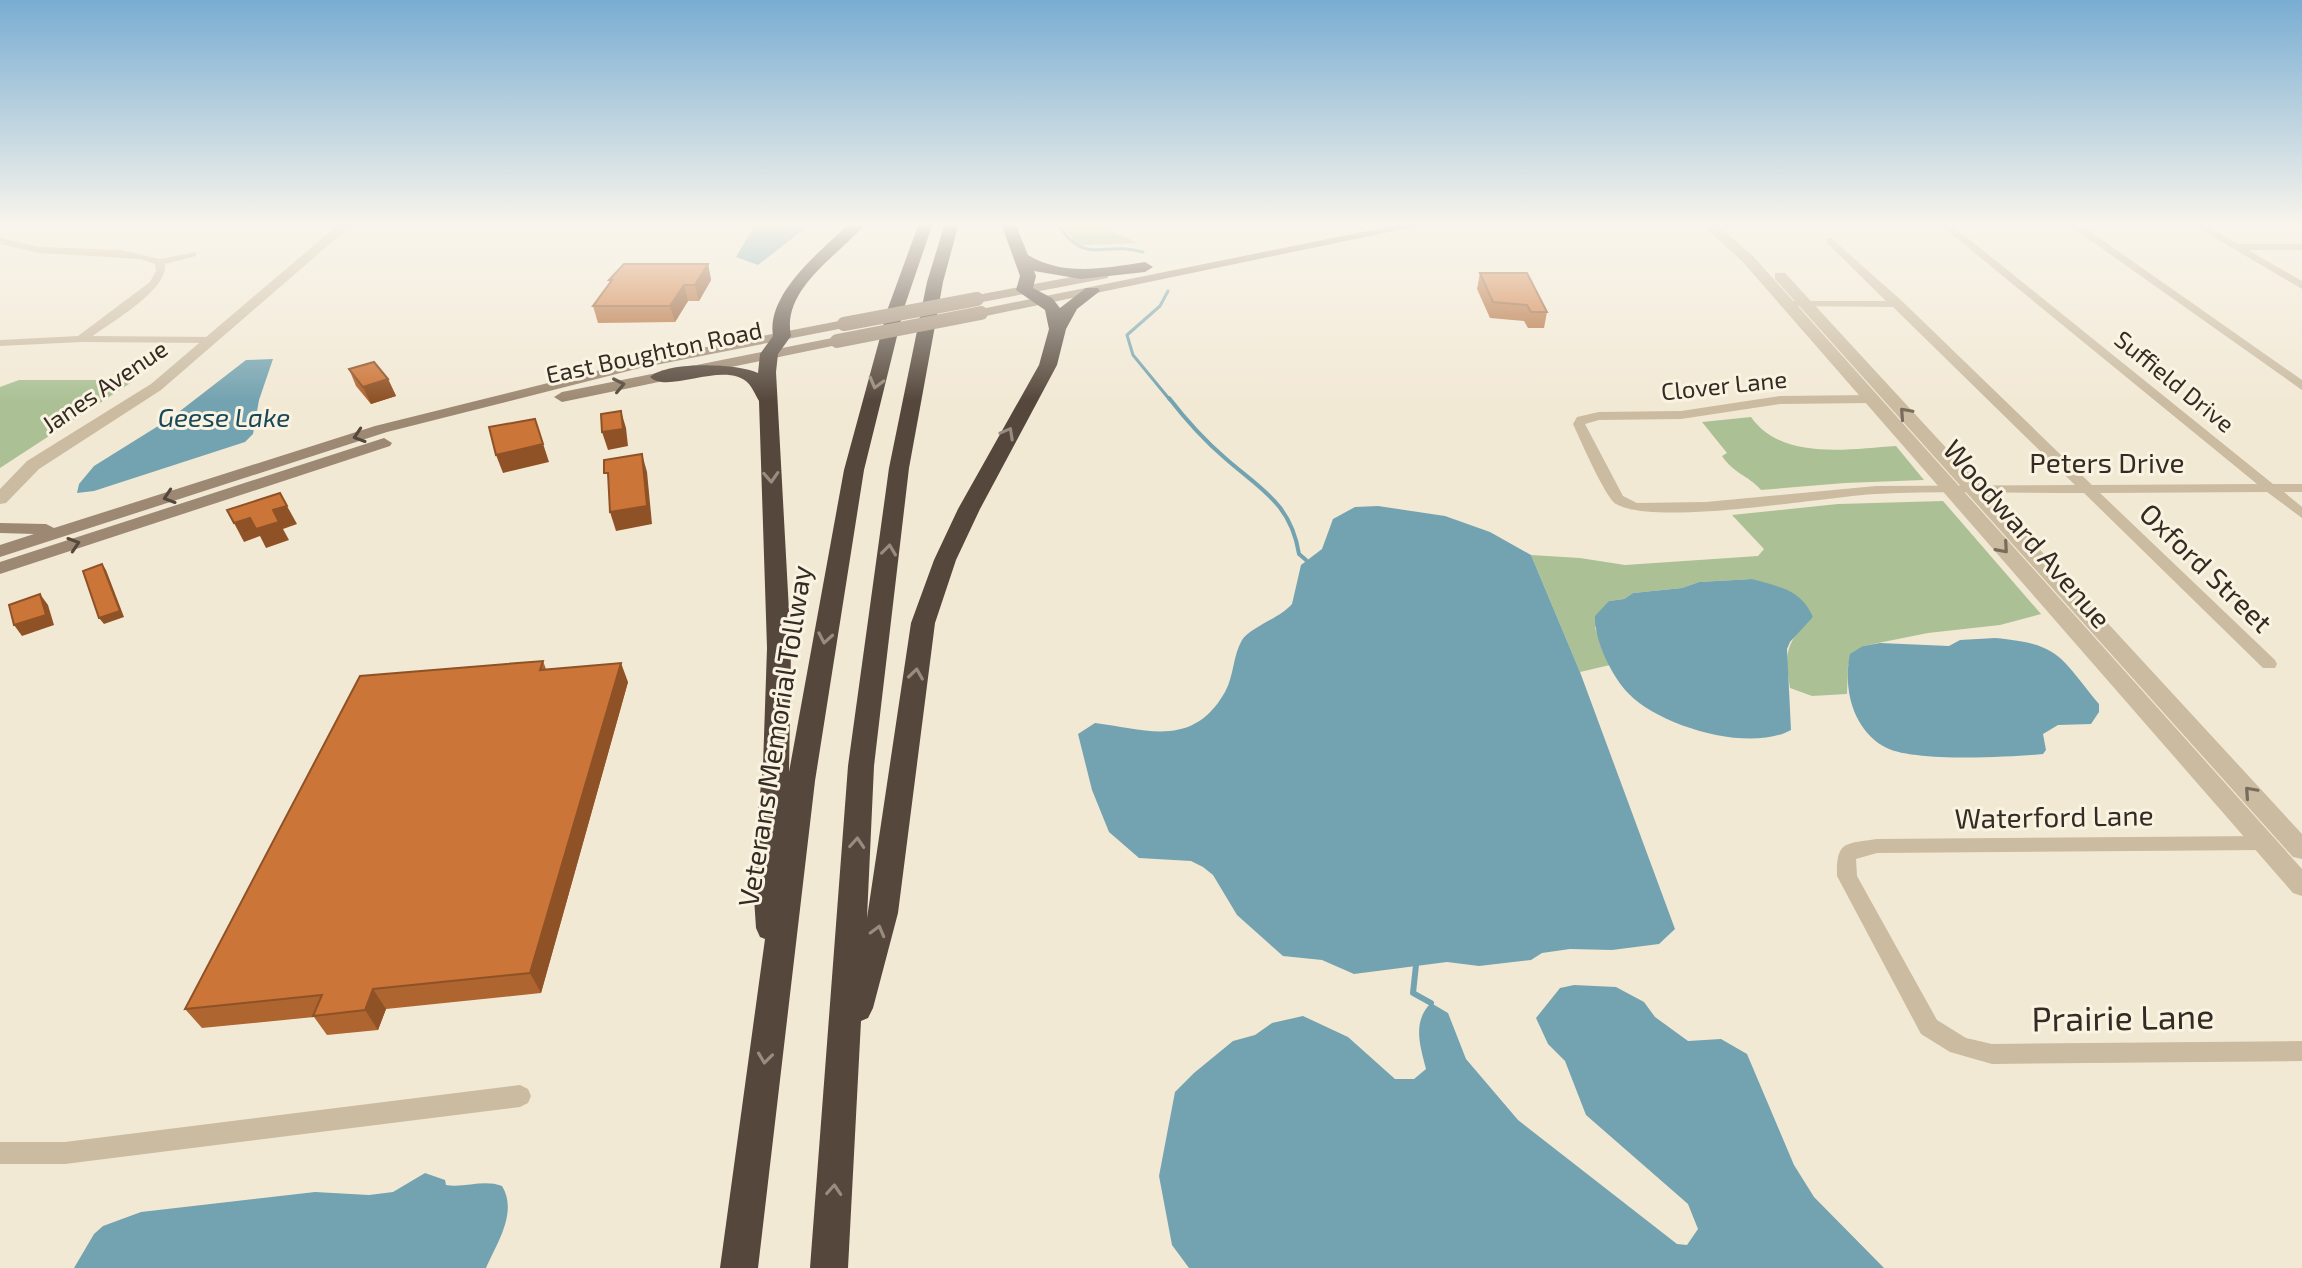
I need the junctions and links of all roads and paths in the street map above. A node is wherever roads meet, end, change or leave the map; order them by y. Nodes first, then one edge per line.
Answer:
1 (156, 282) edge
2 (269, 282) edge
3 (275, 282) edge
4 (799, 282) edge
5 (894, 282) edge
6 (905, 282) edge
7 (937, 282) edge
8 (948, 282) edge
9 (1028, 282) edge
10 (1065, 282) edge
11 (1135, 282) edge
12 (1773, 282) edge
13 (1780, 282) edge
14 (1875, 282) edge
15 (2016, 282) edge
16 (2155, 282) edge
17 (1024, 290) junction
18 (1092, 291) junction
19 (1048, 300) junction
20 (1796, 304) junction
21 (1899, 304) junction
22 (979, 306) junction
23 (896, 308) junction
24 (928, 316) junction
25 (1057, 330) junction
26 (782, 336) junction
27 (81, 339) junction
28 (203, 340) junction
29 (0, 343) edge
30 (769, 354) junction
31 (659, 377) junction
32 (2302, 386) edge
33 (767, 399) junction
34 (1871, 399) junction
35 (0, 476) edge
36 (2269, 488) junction
37 (2302, 488) edge
38 (1952, 489) junction
39 (2091, 489) junction
40 (1975, 490) junction
41 (0, 499) edge
42 (1625, 503) joint
43 (2302, 514) edge
44 (81, 525) junction
45 (0, 528) edge
46 (0, 551) edge
47 (0, 568) edge
48 (2269, 664) dead end
49 (2264, 843) junction
50 (2302, 850) edge
51 (2302, 886) edge
52 (775, 981) junction
53 (1947, 1042) joint
54 (2302, 1051) edge
55 (843, 1061) junction
56 (520, 1096) dead end
57 (0, 1153) edge
58 (739, 1268) edge
59 (829, 1268) edge

1 - 27 street
2 - 28 street, Janes Avenue
3 - 28 street, Janes Avenue
4 - 26 highway
5 - 23 highway
6 - 23 highway, Veterans Memorial Tollway
7 - 24 highway
8 - 24 highway
9 - 17 highway
10 - 17 main road, East Boughton Road
11 - 18 main road, East Boughton Road
12 - 20 street, Woodward Avenue
13 - 20 street, Woodward Avenue
14 - 21 street, Oxford Street
15 - 36 street, Suffield Drive
16 - 32 street
17 - 19 highway
17 - 22 main road, East Boughton Road
18 - 19 main road, East Boughton Road
18 - 25 highway
19 - 22 main road, East Boughton Road
19 - 25 highway
20 - 21 street
20 - 34 street, Woodward Avenue
40 -> 20 street, Woodward Avenue
21 - 39 street, Oxford Street
22 - 26 main road, East Boughton Road, bridge
22 - 30 main road, East Boughton Road, bridge
23 -> 52 highway, Veterans Memorial Tollway
55 -> 24 highway
55 -> 25 highway
26 - 30 highway
26 -> 44 main road, East Boughton Road
27 - 28 street
27 - 29 street
28 - 35 street, Janes Avenue
28 - 41 street, Janes Avenue
30 - 31 main road, East Boughton Road
30 - 33 highway
31 - 33 highway
47 -> 31 main road, East Boughton Road
33 -> 52 highway
34 - 38 street, Woodward Avenue
34 - 42 street, Clover Lane
36 - 37 street, Peters Drive
36 - 39 street, Peters Drive
36 - 43 street, Suffield Drive
38 - 40 street, Peters Drive
38 - 42 street, Peters Drive
38 -> 49 street, Woodward Avenue
39 - 40 street, Peters Drive
39 - 48 street, Oxford Street
50 -> 40 street, Woodward Avenue
44 - 45 main road
44 - 46 main road, East Boughton Road
49 - 51 street, Woodward Avenue
49 - 53 street, Waterford Lane
52 -> 58 highway, Veterans Memorial Tollway
53 - 54 street, Prairie Lane
59 -> 55 highway
56 - 57 street

